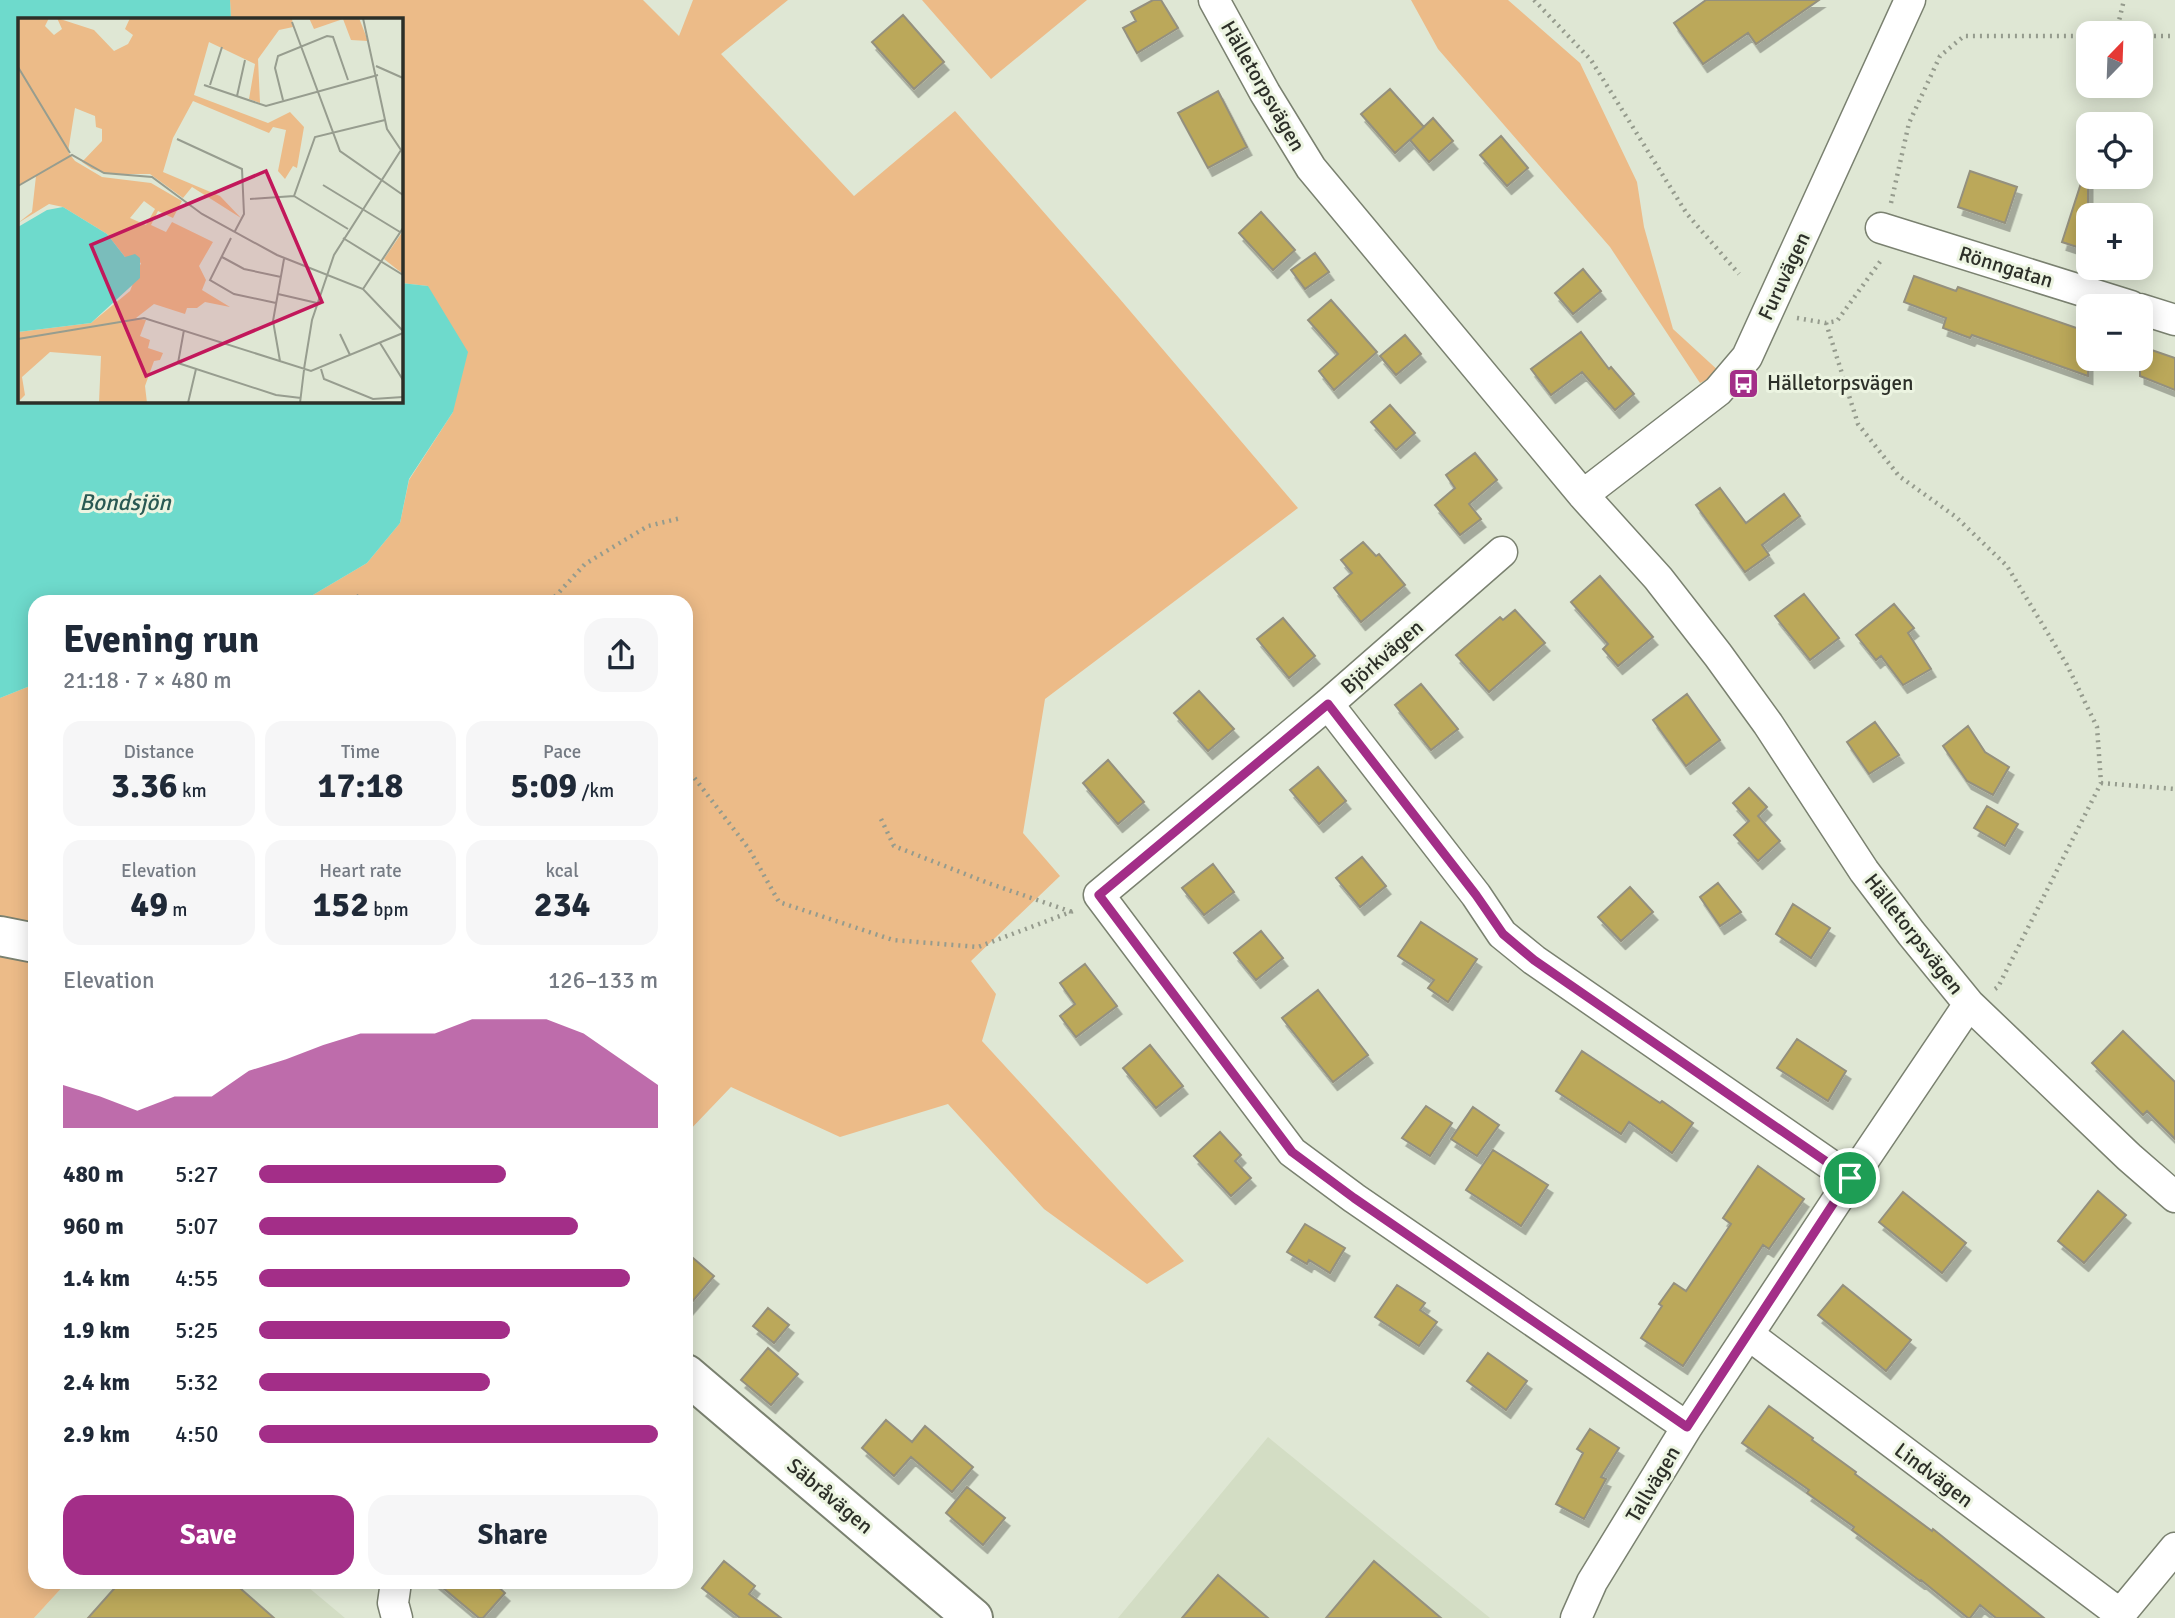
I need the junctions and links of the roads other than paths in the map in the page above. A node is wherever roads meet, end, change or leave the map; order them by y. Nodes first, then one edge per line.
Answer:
1 (1214, 0) edge
2 (1910, 0) edge
3 (1881, 229) road end
4 (2092, 294) edge
5 (2153, 313) edge
6 (2175, 320) edge
7 (1583, 495) junction
8 (1502, 552) dead end
9 (1328, 704) junction
10 (0, 936) edge
11 (28, 942) edge
12 (1969, 1004) junction
13 (1850, 1178) junction
14 (2175, 1197) edge
15 (1749, 1335) junction
16 (693, 1380) edge
17 (1687, 1427) junction
18 (2175, 1548) edge
19 (396, 1589) edge
20 (2118, 1616) edge
21 (397, 1618) edge
22 (974, 1618) edge
23 (1576, 1618) edge

1 - 7 street, Hälletorpsvägen
2 - 7 street, Furuvägen
3 - 4 street, Rönngatan
5 - 6 street
7 - 12 street, Hälletorpsvägen
8 - 9 street, Björkvägen
9 - 13 street
9 - 17 street, Björkvägen
10 - 11 main road
12 - 13 street, Tallvägen
12 - 14 street, Hälletorpsvägen
13 - 15 street, Tallvägen
15 - 17 street, Tallvägen
15 - 20 street, Lindvägen
16 - 22 main road, Säbråvägen
17 - 23 street, Tallvägen
18 - 20 street
19 - 21 street

